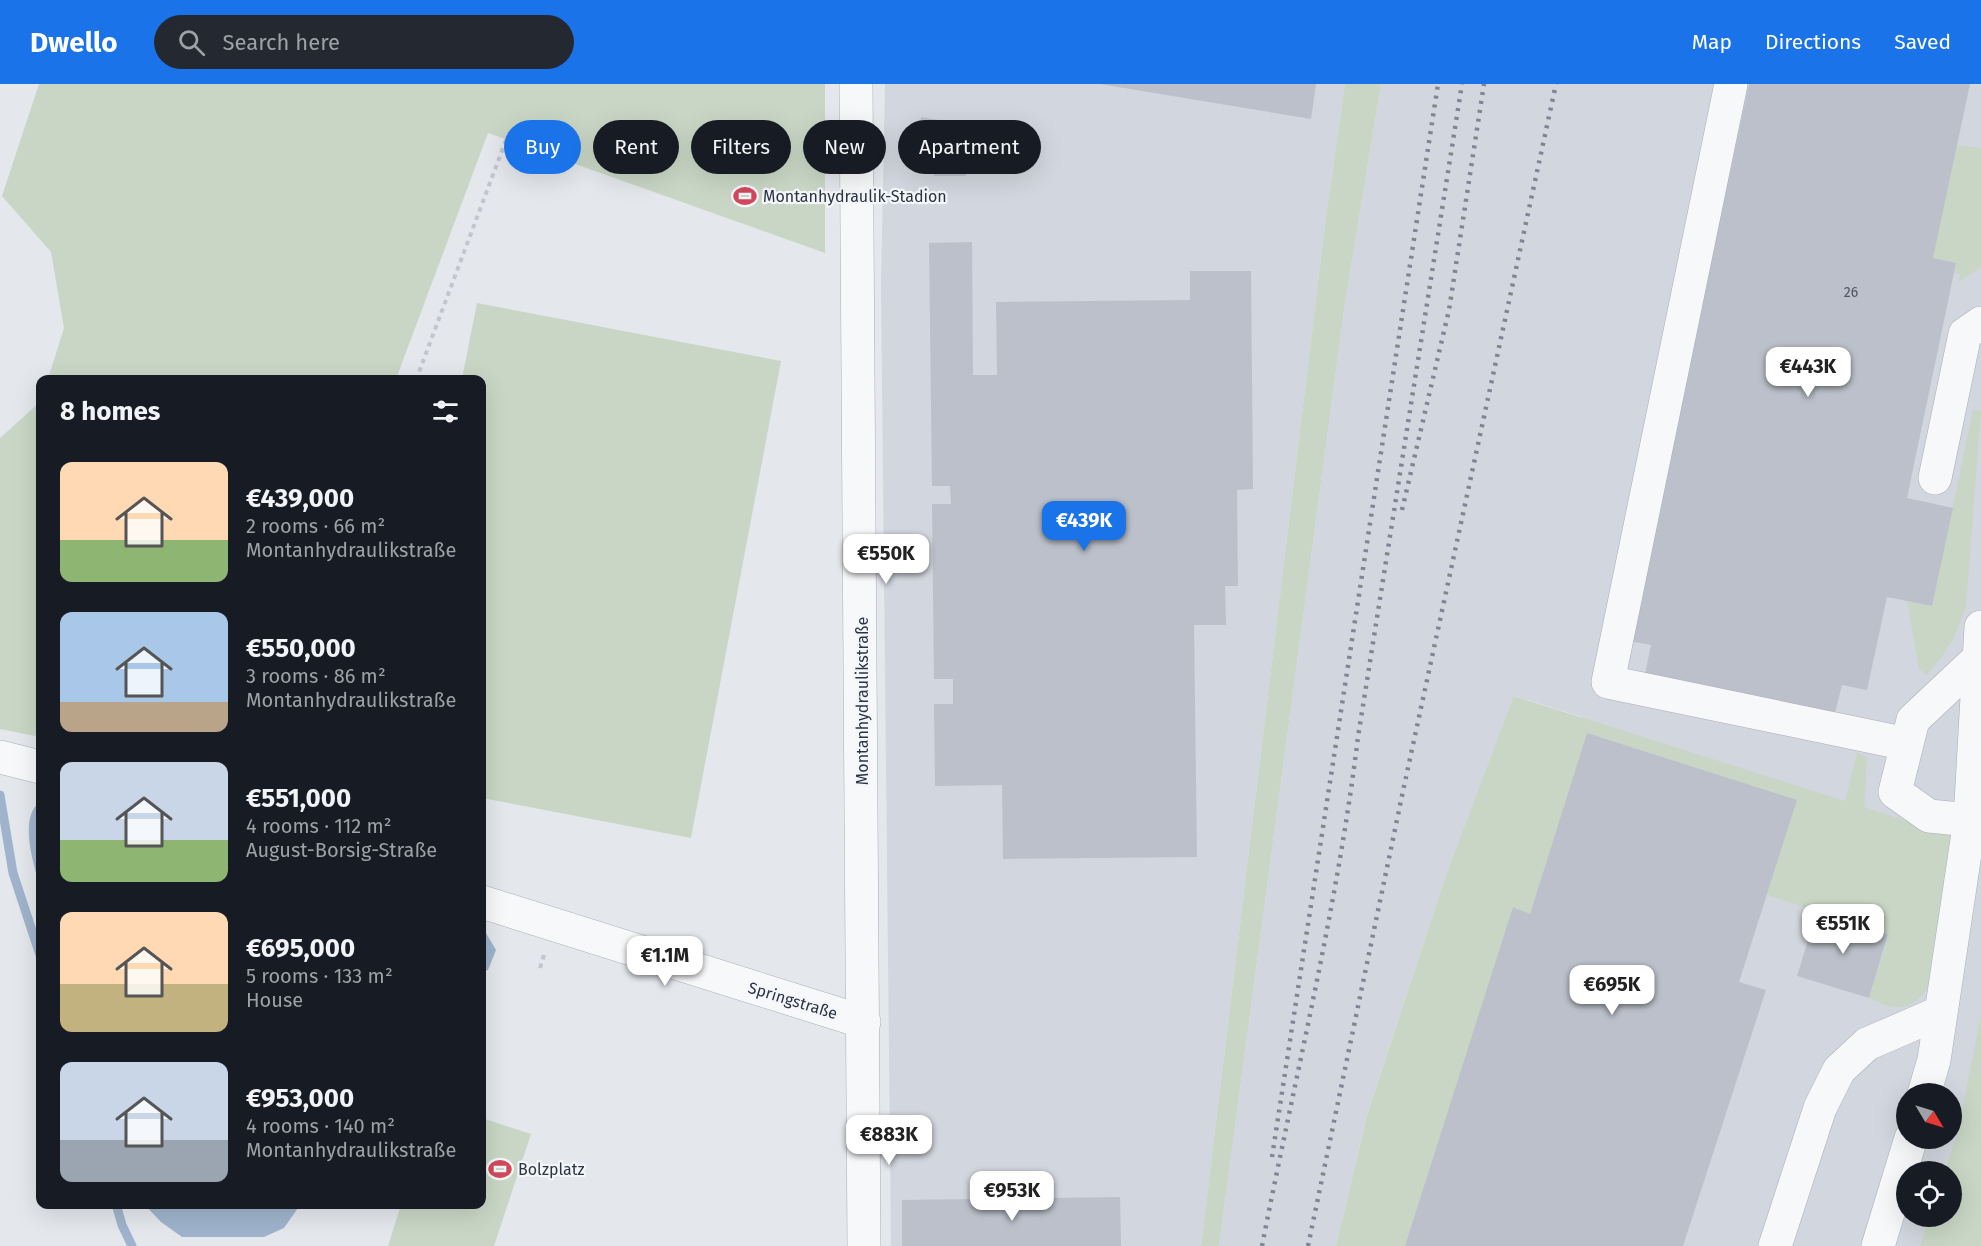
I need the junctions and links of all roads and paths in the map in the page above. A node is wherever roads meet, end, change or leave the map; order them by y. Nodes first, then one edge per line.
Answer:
1 (856, 84) edge
2 (1731, 84) edge
3 (504, 145) edge
4 (1981, 323) edge
5 (418, 375) edge
6 (1935, 478) dead end
7 (1980, 642) edge
8 (1907, 744) junction
9 (0, 757) edge
10 (36, 766) edge
11 (1970, 820) junction
12 (486, 903) edge
13 (1941, 1012) junction
14 (864, 1022) junction
15 (1927, 1083) edge
16 (1908, 1149) edge
17 (864, 1246) edge
18 (1775, 1246) edge
19 (1878, 1246) edge

1 - 14 street, Montanhydraulikstraße
2 - 8 street
3 - 5 path
4 - 6 street
7 - 8 street
7 - 11 street
8 - 11 street
9 - 10 street
11 - 13 street
12 - 14 street, Springstraße
13 - 15 street
13 - 18 street
14 - 17 street, Montanhydraulikstraße
16 - 19 street

